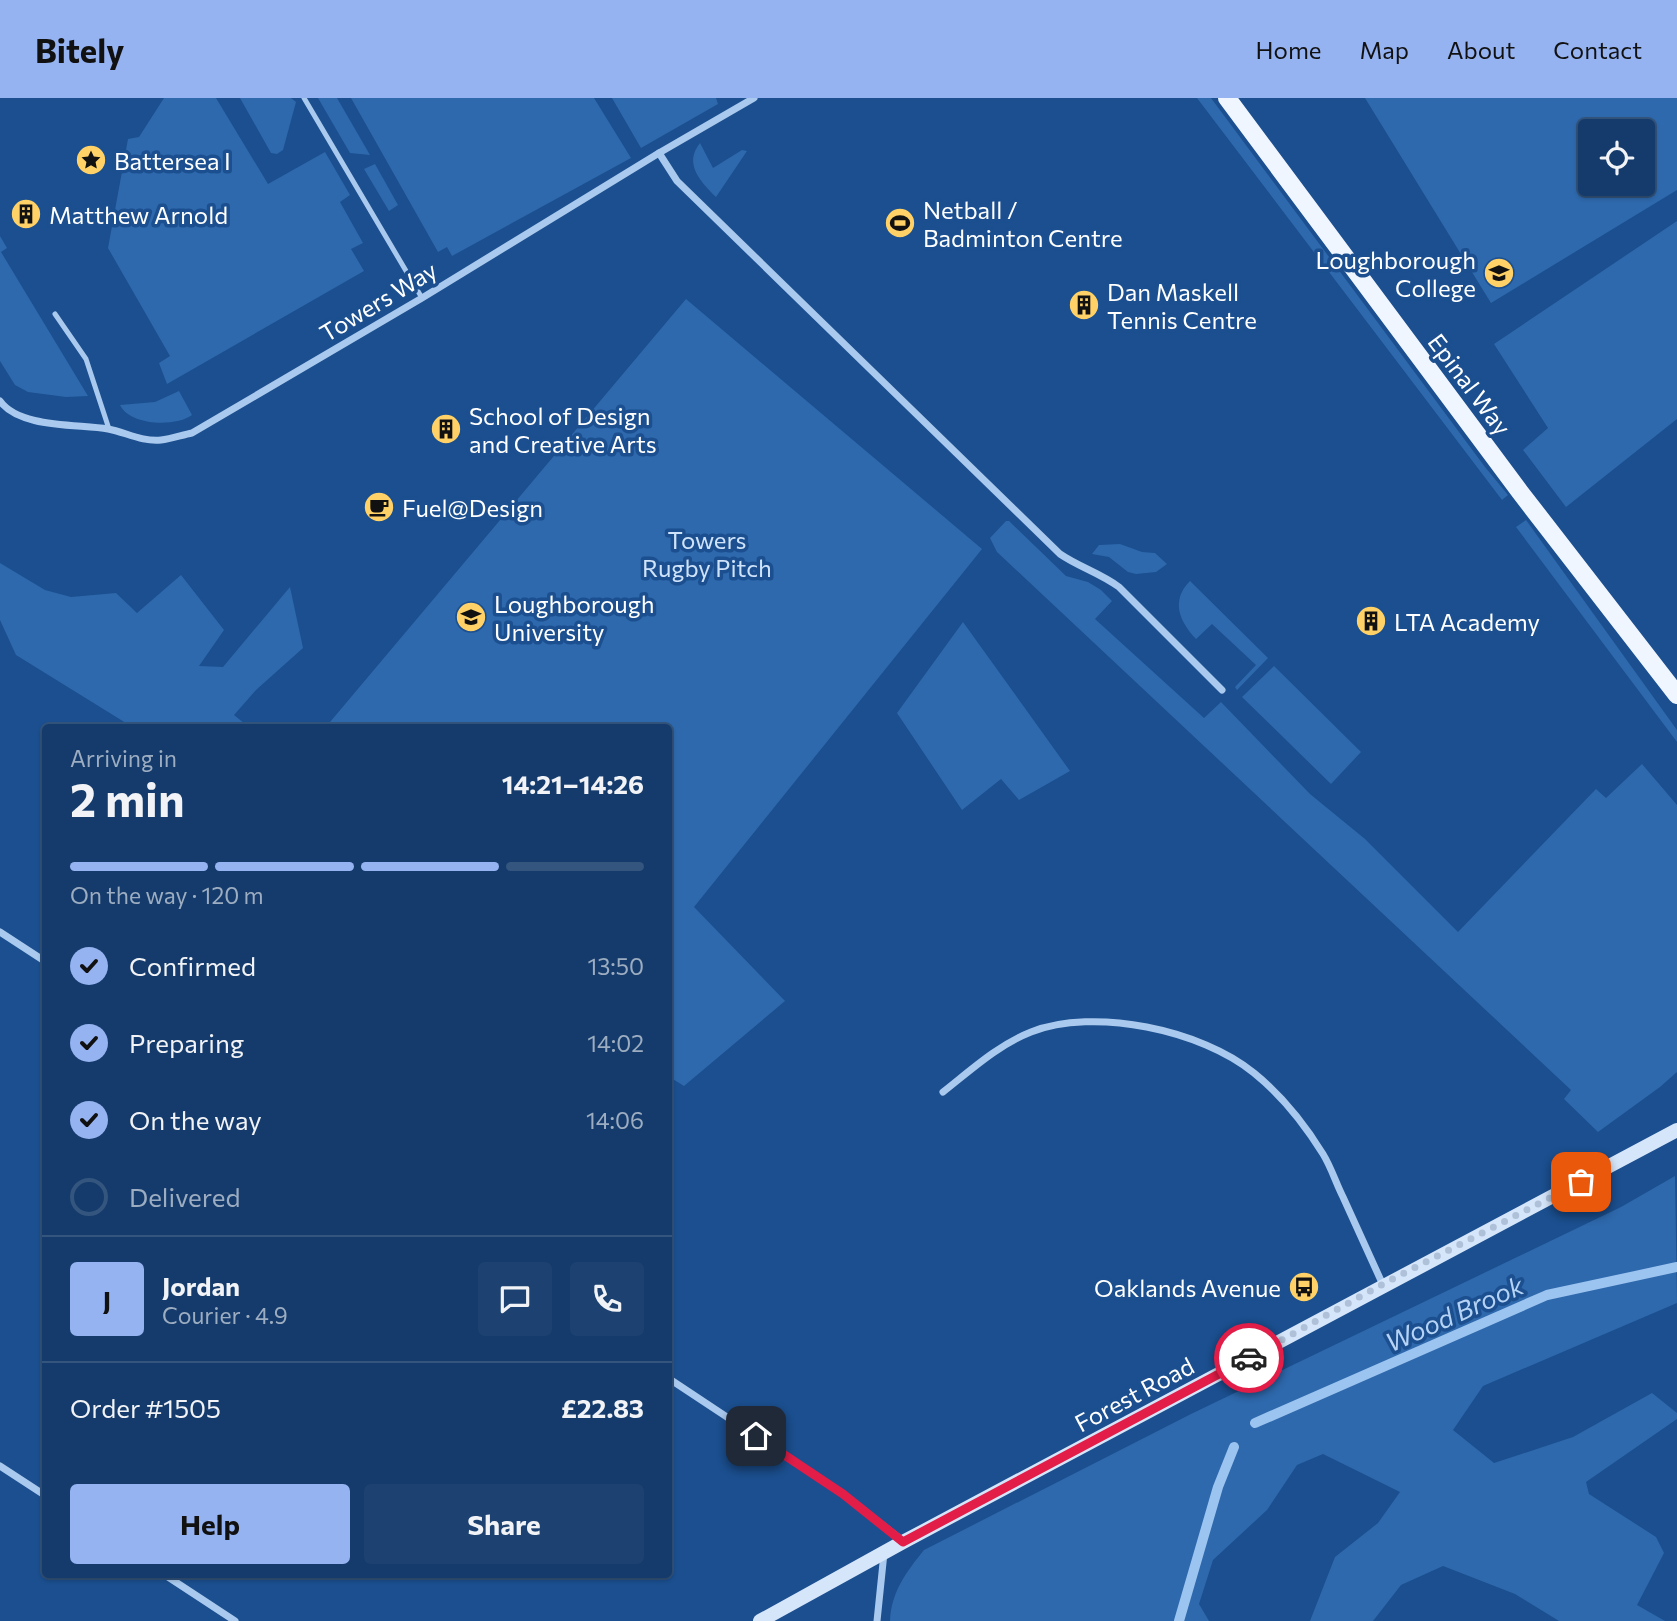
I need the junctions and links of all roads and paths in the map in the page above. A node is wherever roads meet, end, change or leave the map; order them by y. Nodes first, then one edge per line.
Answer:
1 (304, 98) edge
2 (754, 98) edge
3 (1227, 98) edge
4 (659, 153) junction
5 (422, 298) junction
6 (55, 314) dead end
7 (0, 401) edge
8 (108, 429) junction
9 (1222, 690) dead end
10 (1677, 695) edge
11 (0, 932) edge
12 (42, 959) edge
13 (943, 1092) dead end
14 (1677, 1130) edge
15 (1383, 1284) junction
16 (672, 1381) edge
17 (0, 1466) edge
18 (42, 1493) edge
19 (903, 1542) junction
20 (884, 1553) junction
21 (170, 1578) edge
22 (772, 1619) edge
23 (234, 1621) edge
24 (877, 1621) edge

1 - 5 lane
2 - 4 street, Towers Way
3 - 10 main road, Epinal Way
4 - 5 street, Towers Way
4 - 9 street
5 - 8 street, Towers Way
6 - 8 lane
7 - 8 street, Towers Way
11 - 12 street
13 - 15 street
14 - 15 street, Forest Road
15 - 19 street, Forest Road
16 - 19 street
17 - 18 street
19 - 20 street, Forest Road
20 - 22 street, Forest Road
20 - 24 street
21 - 23 street

